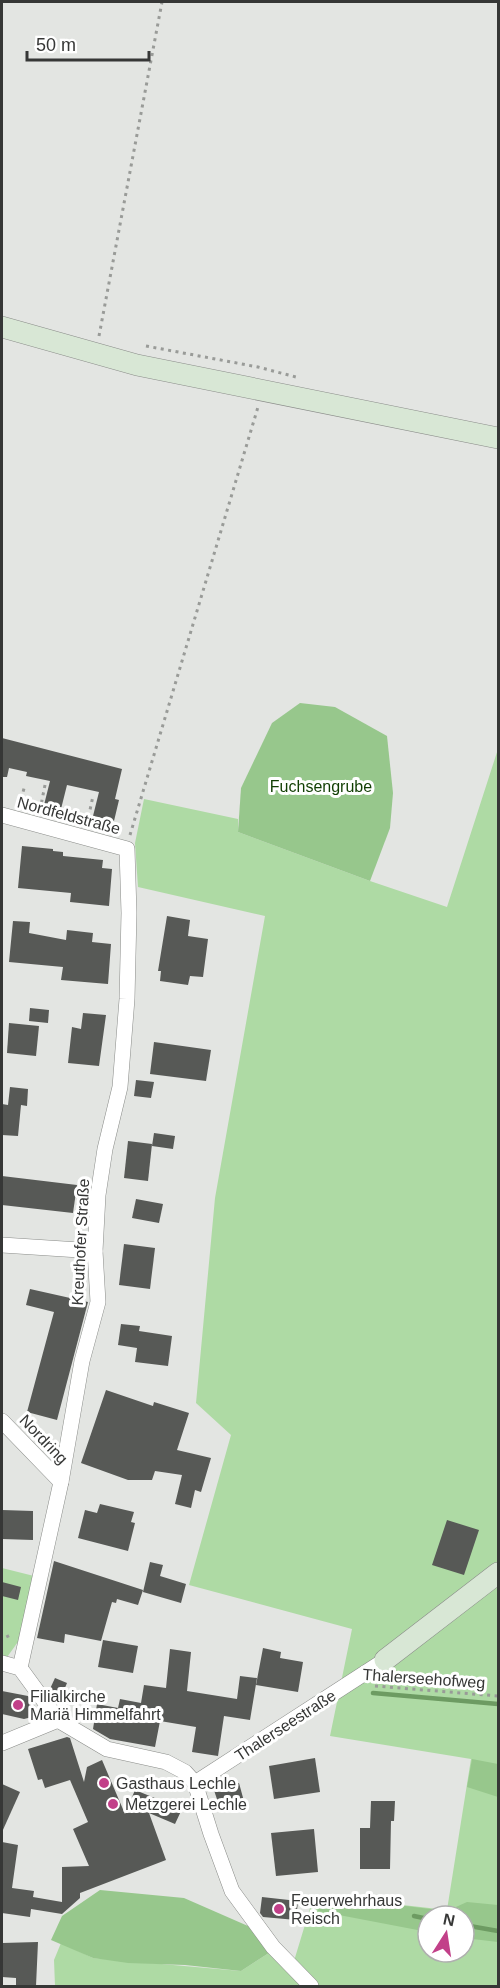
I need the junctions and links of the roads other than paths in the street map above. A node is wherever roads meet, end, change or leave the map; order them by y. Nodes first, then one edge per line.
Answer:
1 (2, 327) edge
2 (498, 438) edge
3 (9, 817) edge
4 (127, 849) joint
5 (2, 1245) edge
6 (95, 1251) junction
7 (2, 1421) edge
8 (61, 1482) junction
9 (498, 1573) edge
10 (385, 1660) joint
11 (2, 1663) edge
12 (20, 1668) junction
13 (58, 1720) junction
14 (2, 1743) edge
15 (195, 1783) junction
16 (311, 1986) edge

1 - 2 street
3 - 4 street, Nordfeldstraße
4 - 6 street, Kreuthofer Straße
5 - 6 street
6 - 8 street, Kreuthofer Straße
7 - 8 street, Nordring
8 - 12 street, Kreuthofer Straße
9 - 10 street, Thalerseestraße
10 - 15 street, Thalerseestraße
11 - 12 street
12 - 13 street
13 - 14 street
13 - 15 street
15 - 16 street

